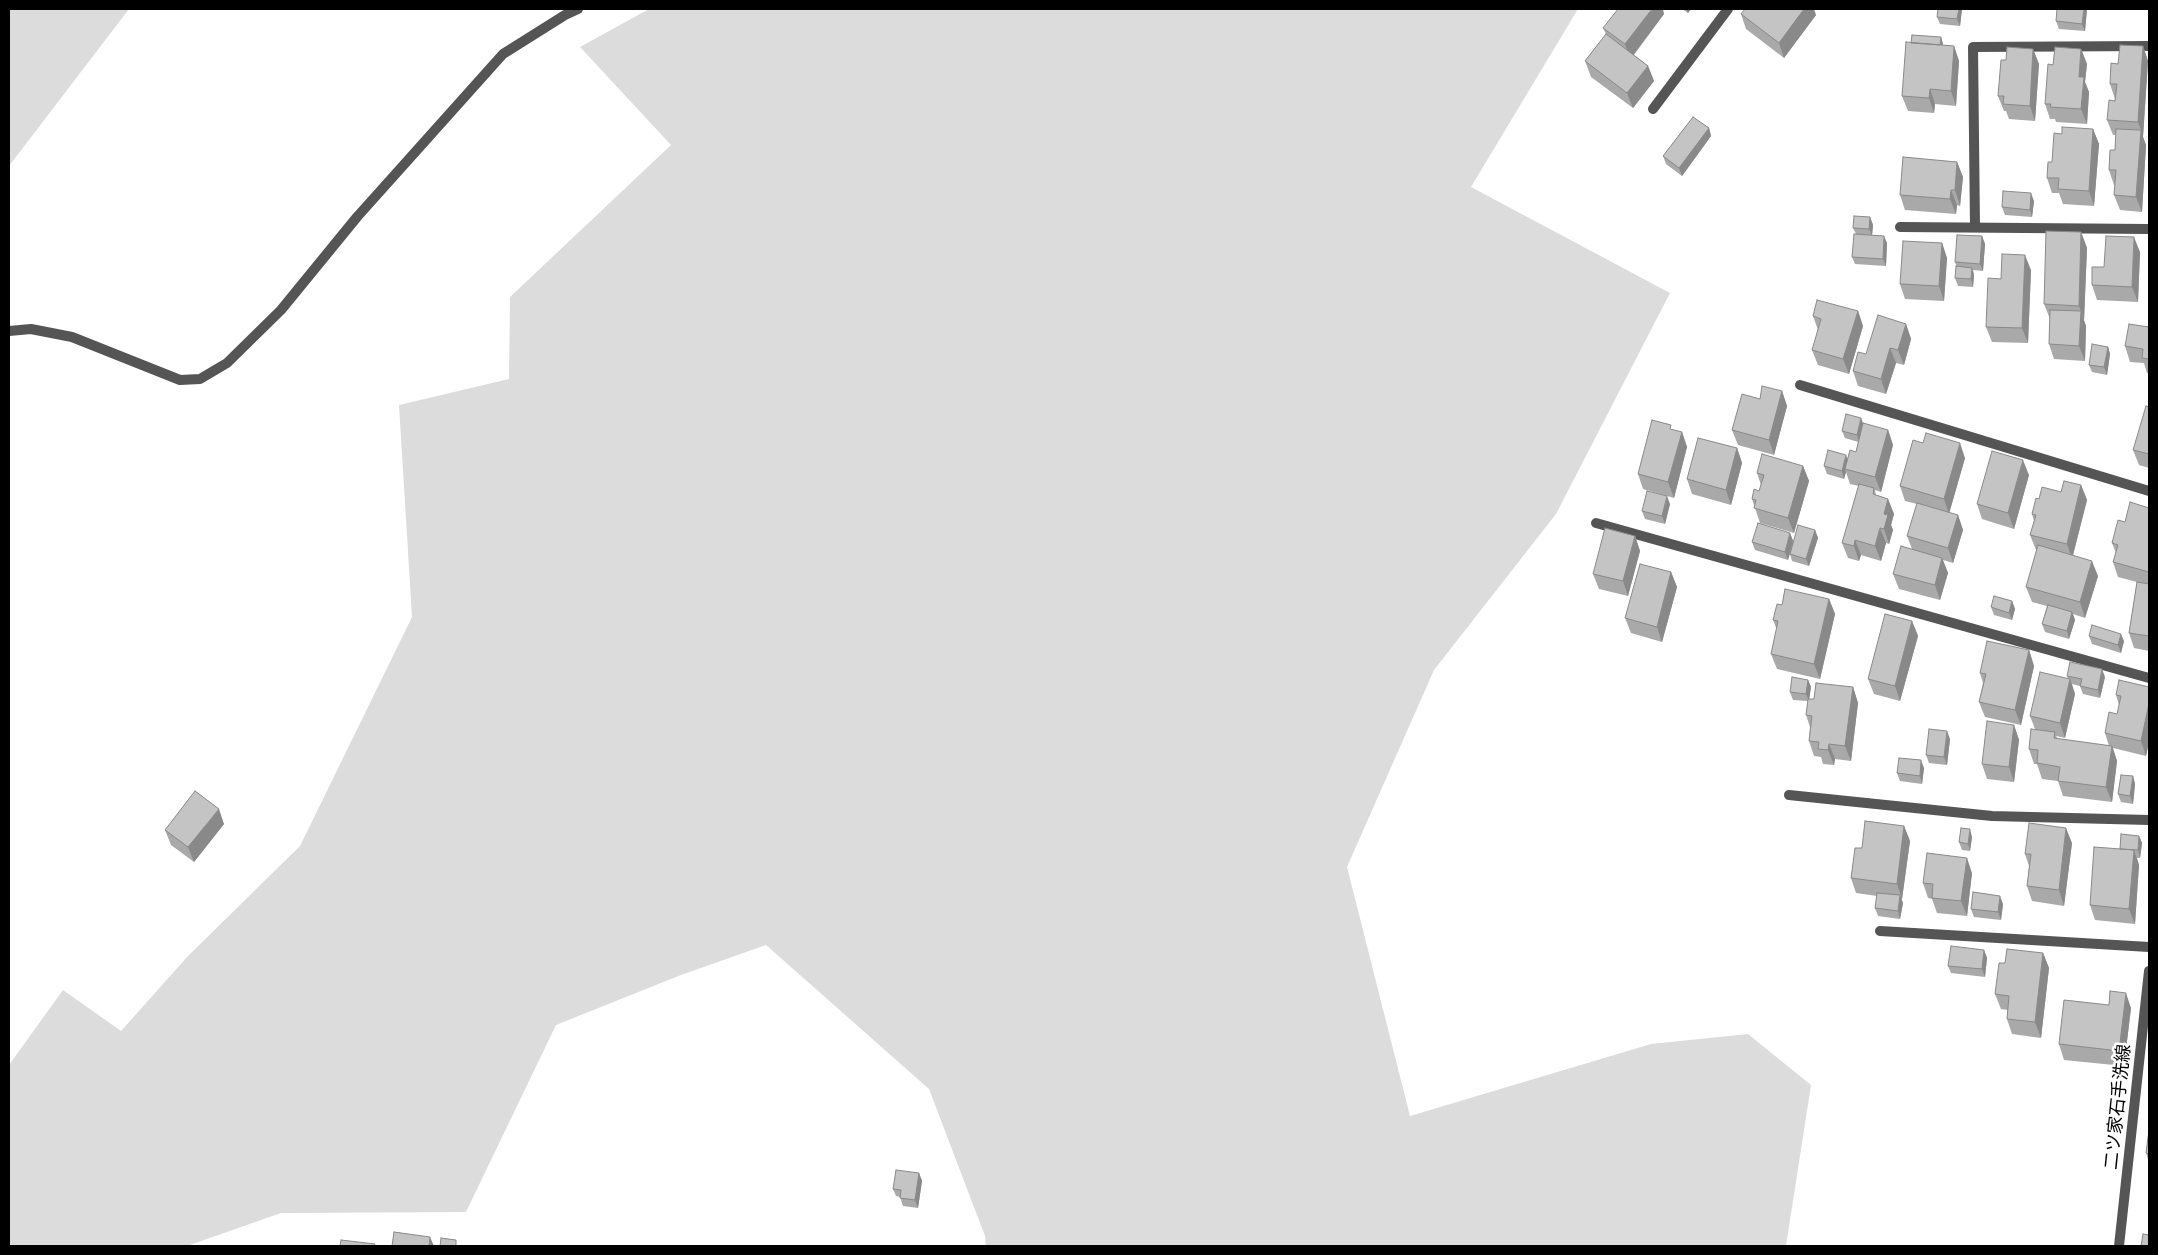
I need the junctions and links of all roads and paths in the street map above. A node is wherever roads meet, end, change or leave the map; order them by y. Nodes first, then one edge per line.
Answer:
1 (578, 9) edge
2 (1728, 9) edge
3 (2149, 46) edge
4 (1653, 109) dead end
5 (1900, 227) dead end
6 (1975, 227) junction
7 (2149, 229) edge
8 (9, 331) edge
9 (1800, 386) dead end
10 (2149, 491) edge
11 (1596, 523) dead end
12 (2149, 678) edge
13 (1789, 794) dead end
14 (2149, 820) edge
15 (1880, 931) dead end
16 (2149, 947) edge
17 (2149, 971) edge
18 (2118, 1246) edge

1 - 8 street
2 - 4 street
3 - 6 street
5 - 6 street
6 - 7 street
9 - 10 street
11 - 12 street
13 - 14 street
15 - 16 street
17 - 18 street, 二ツ家石手洗線

